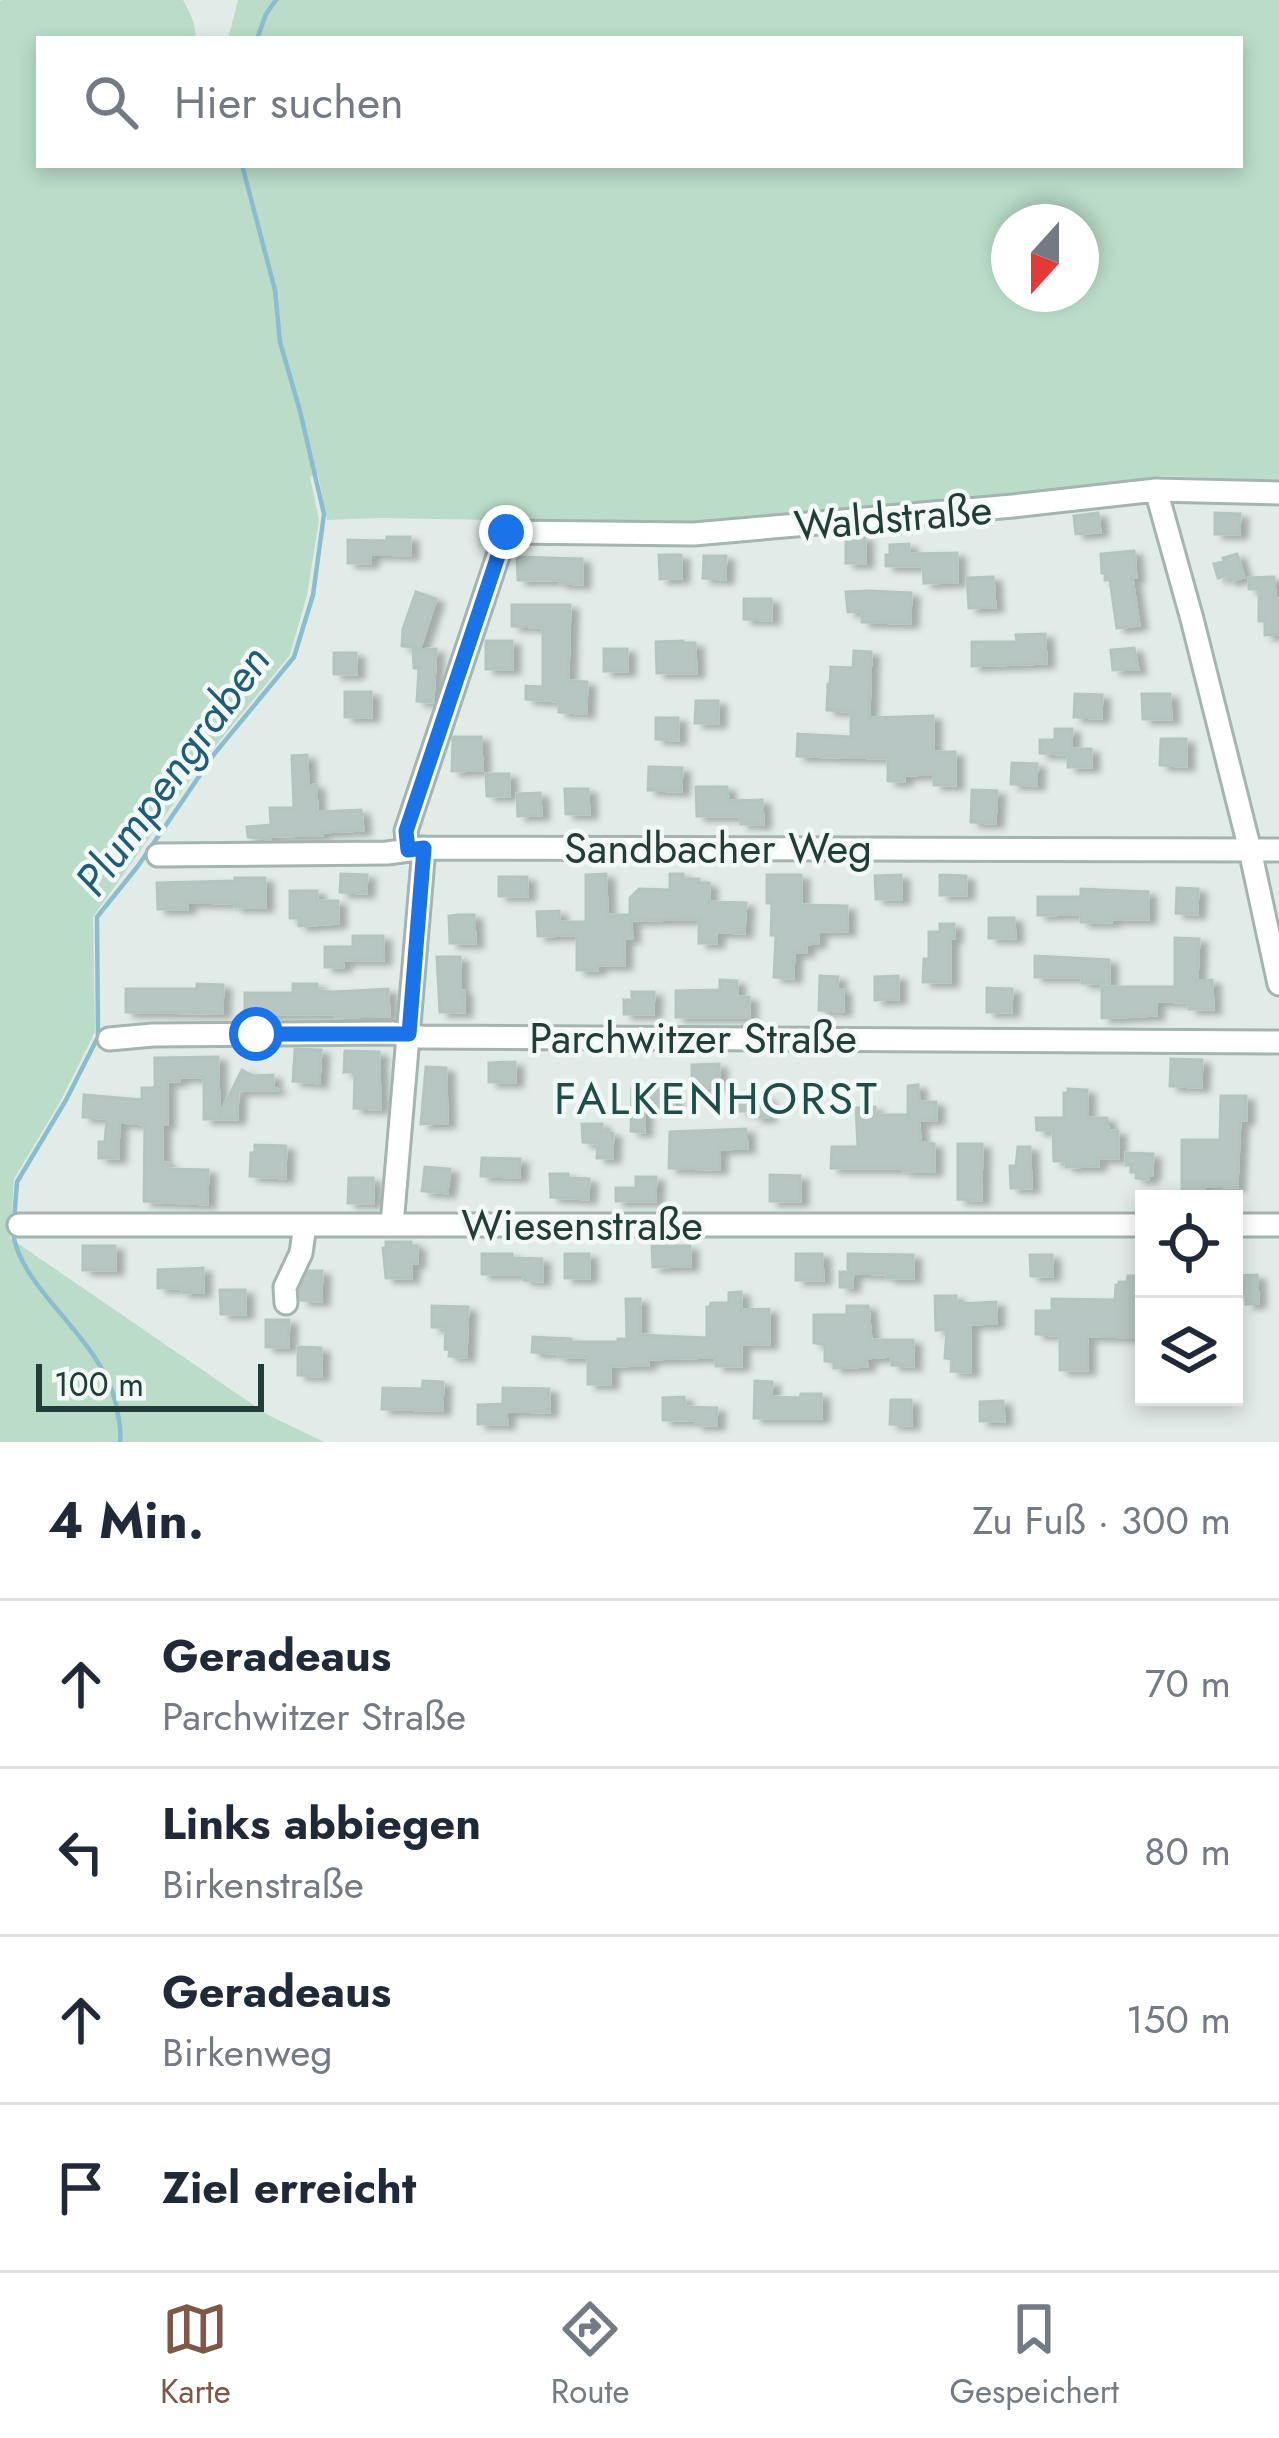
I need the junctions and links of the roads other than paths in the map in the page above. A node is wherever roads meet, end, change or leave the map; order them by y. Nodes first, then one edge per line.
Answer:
1 (1156, 490) junction
2 (1279, 493) edge
3 (416, 849) junction
4 (1250, 850) junction
5 (1279, 850) edge
6 (158, 855) dead end
7 (1279, 984) edge
8 (409, 1034) junction
9 (109, 1039) dead end
10 (1279, 1042) edge
11 (19, 1225) dead end
12 (304, 1225) junction
13 (392, 1225) junction
14 (1135, 1225) edge
15 (1243, 1225) edge
16 (1279, 1225) edge
17 (286, 1303) dead end

1 - 2 street, Waldstraße
1 - 3 street, Waldstraße
1 - 4 street
3 - 4 street, Sandbacher Weg
3 - 6 street, Sandbacher Weg
3 - 8 street
4 - 5 street, Sandbacher Weg
4 - 7 street
8 - 9 street, Parchwitzer Straße
8 - 10 street, Parchwitzer Straße
8 - 13 street
11 - 12 street, Wiesenstraße
12 - 13 street, Wiesenstraße
12 - 17 street
13 - 14 street, Wiesenstraße
15 - 16 street

